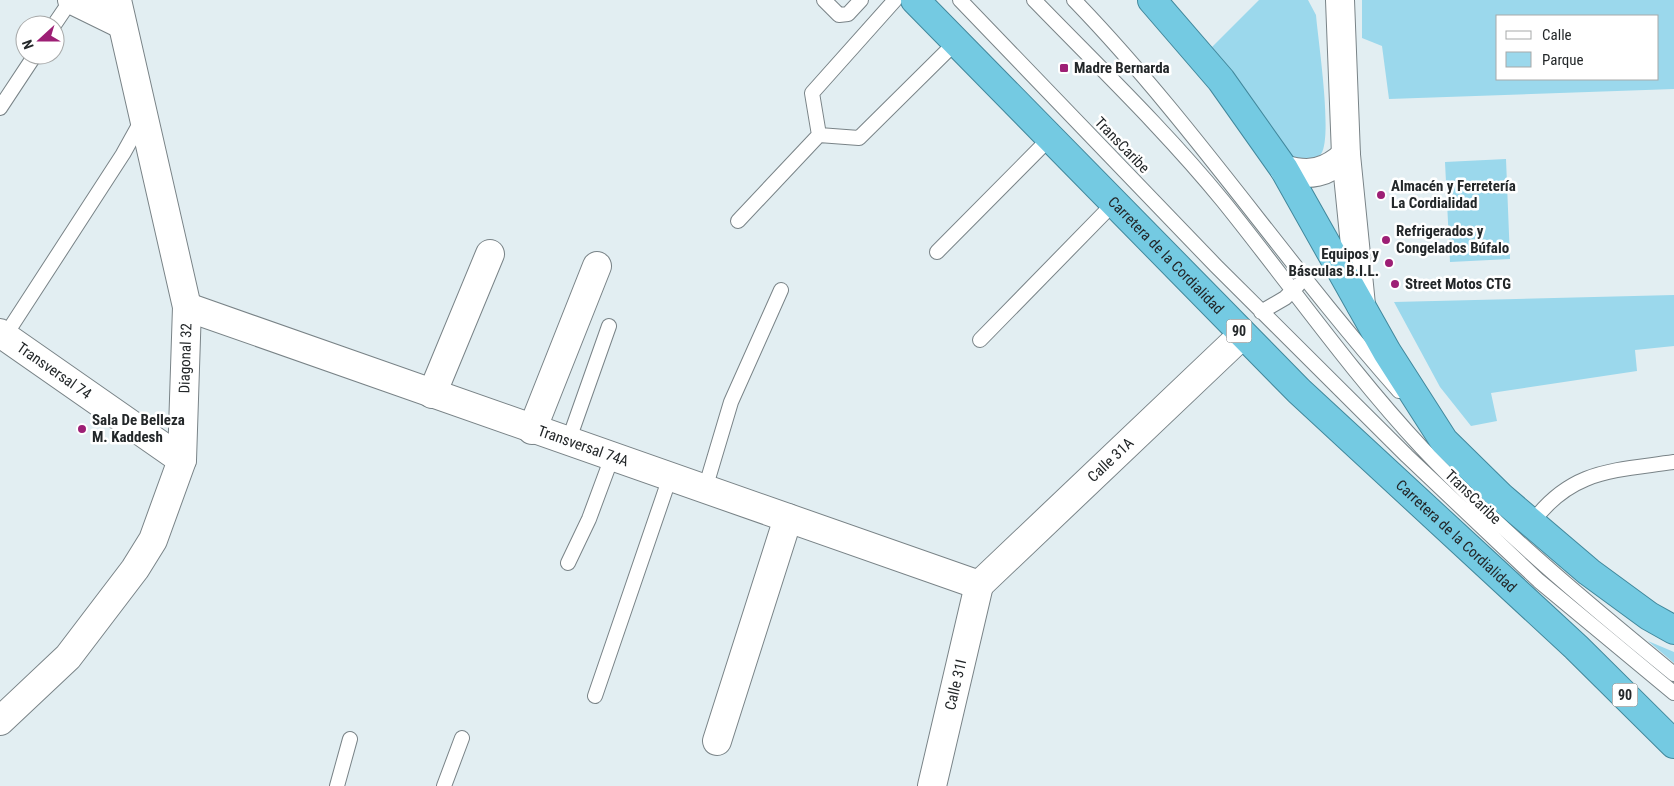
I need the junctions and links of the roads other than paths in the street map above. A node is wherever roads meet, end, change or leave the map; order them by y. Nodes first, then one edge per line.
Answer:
1 (72, 0) edge
2 (824, 0) edge
3 (861, 0) edge
4 (895, 0) edge
5 (915, 0) edge
6 (960, 0) edge
7 (1034, 0) edge
8 (1074, 0) edge
9 (1152, 0) edge
10 (1340, 0) edge
11 (119, 12) edge
12 (61, 15) edge
13 (956, 42) junction
14 (28, 65) edge
15 (0, 108) edge
16 (144, 115) junction
17 (819, 135) junction
18 (1050, 138) junction
19 (1346, 155) junction
20 (1284, 169) junction
21 (1114, 203) junction
22 (738, 222) dead end
23 (937, 252) dead end
24 (490, 254) dead end
25 (597, 266) dead end
26 (1304, 277) junction
27 (781, 290) dead end
28 (1293, 292) junction
29 (1360, 305) junction
30 (187, 307) junction
31 (1261, 312) junction
32 (609, 326) dead end
33 (2, 334) edge
34 (1242, 334) junction
35 (980, 340) dead end
36 (432, 394) junction
37 (532, 430) junction
38 (1444, 441) junction
39 (568, 442) junction
40 (612, 457) junction
41 (182, 460) junction
42 (1674, 462) edge
43 (670, 477) junction
44 (705, 489) junction
45 (788, 518) junction
46 (1531, 524) junction
47 (568, 563) dead end
48 (979, 585) junction
49 (1674, 630) edge
50 (1674, 674) edge
51 (1674, 693) edge
52 (595, 696) dead end
53 (0, 721) edge
54 (350, 738) dead end
55 (462, 738) dead end
56 (717, 741) dead end
57 (1674, 744) edge
58 (337, 786) edge
59 (444, 786) edge
60 (932, 786) edge

1 - 11 street
1 - 12 lane
2 - 3 lane
4 - 17 lane
5 - 13 highway, Carretera de la Cordialidad / 90
6 - 31 lane, TransCaribe
7 - 28 lane, TransCaribe
8 - 26 lane
9 - 20 highway
10 - 19 street
11 - 16 street, Diagonal 32
13 - 17 lane
13 - 18 highway, Carretera de la Cordialidad / 90
14 - 15 lane
16 - 30 street, Diagonal 32
16 - 33 lane
17 - 22 lane
18 - 21 highway, Carretera de la Cordialidad / 90
18 - 23 lane
19 - 20 street
19 - 29 street
20 - 29 highway
21 - 34 highway, Carretera de la Cordialidad / 90
21 - 35 lane
24 - 36 street
25 - 37 street
26 - 28 lane
26 - 38 lane
27 - 44 lane
28 - 31 lane
28 - 50 lane, TransCaribe
29 - 38 highway
30 - 36 street, Transversal 74A
30 - 41 street, Diagonal 32
31 - 51 lane, TransCaribe
32 - 39 lane
33 - 41 street, Transversal 74
34 - 48 street, Calle 31A
34 - 57 highway, Carretera de la Cordialidad / 90
36 - 37 street, Transversal 74A
37 - 39 street, Transversal 74A
38 - 46 highway
39 - 40 street, Transversal 74A
40 - 43 street, Transversal 74A
40 - 47 lane
41 - 53 street, Diagonal 32
42 - 46 lane
43 - 44 street, Transversal 74A
43 - 52 lane
44 - 45 street, Transversal 74A
45 - 48 street, Transversal 74A
45 - 56 street
46 - 49 highway
48 - 60 street, Calle 31I
54 - 58 lane
55 - 59 lane

